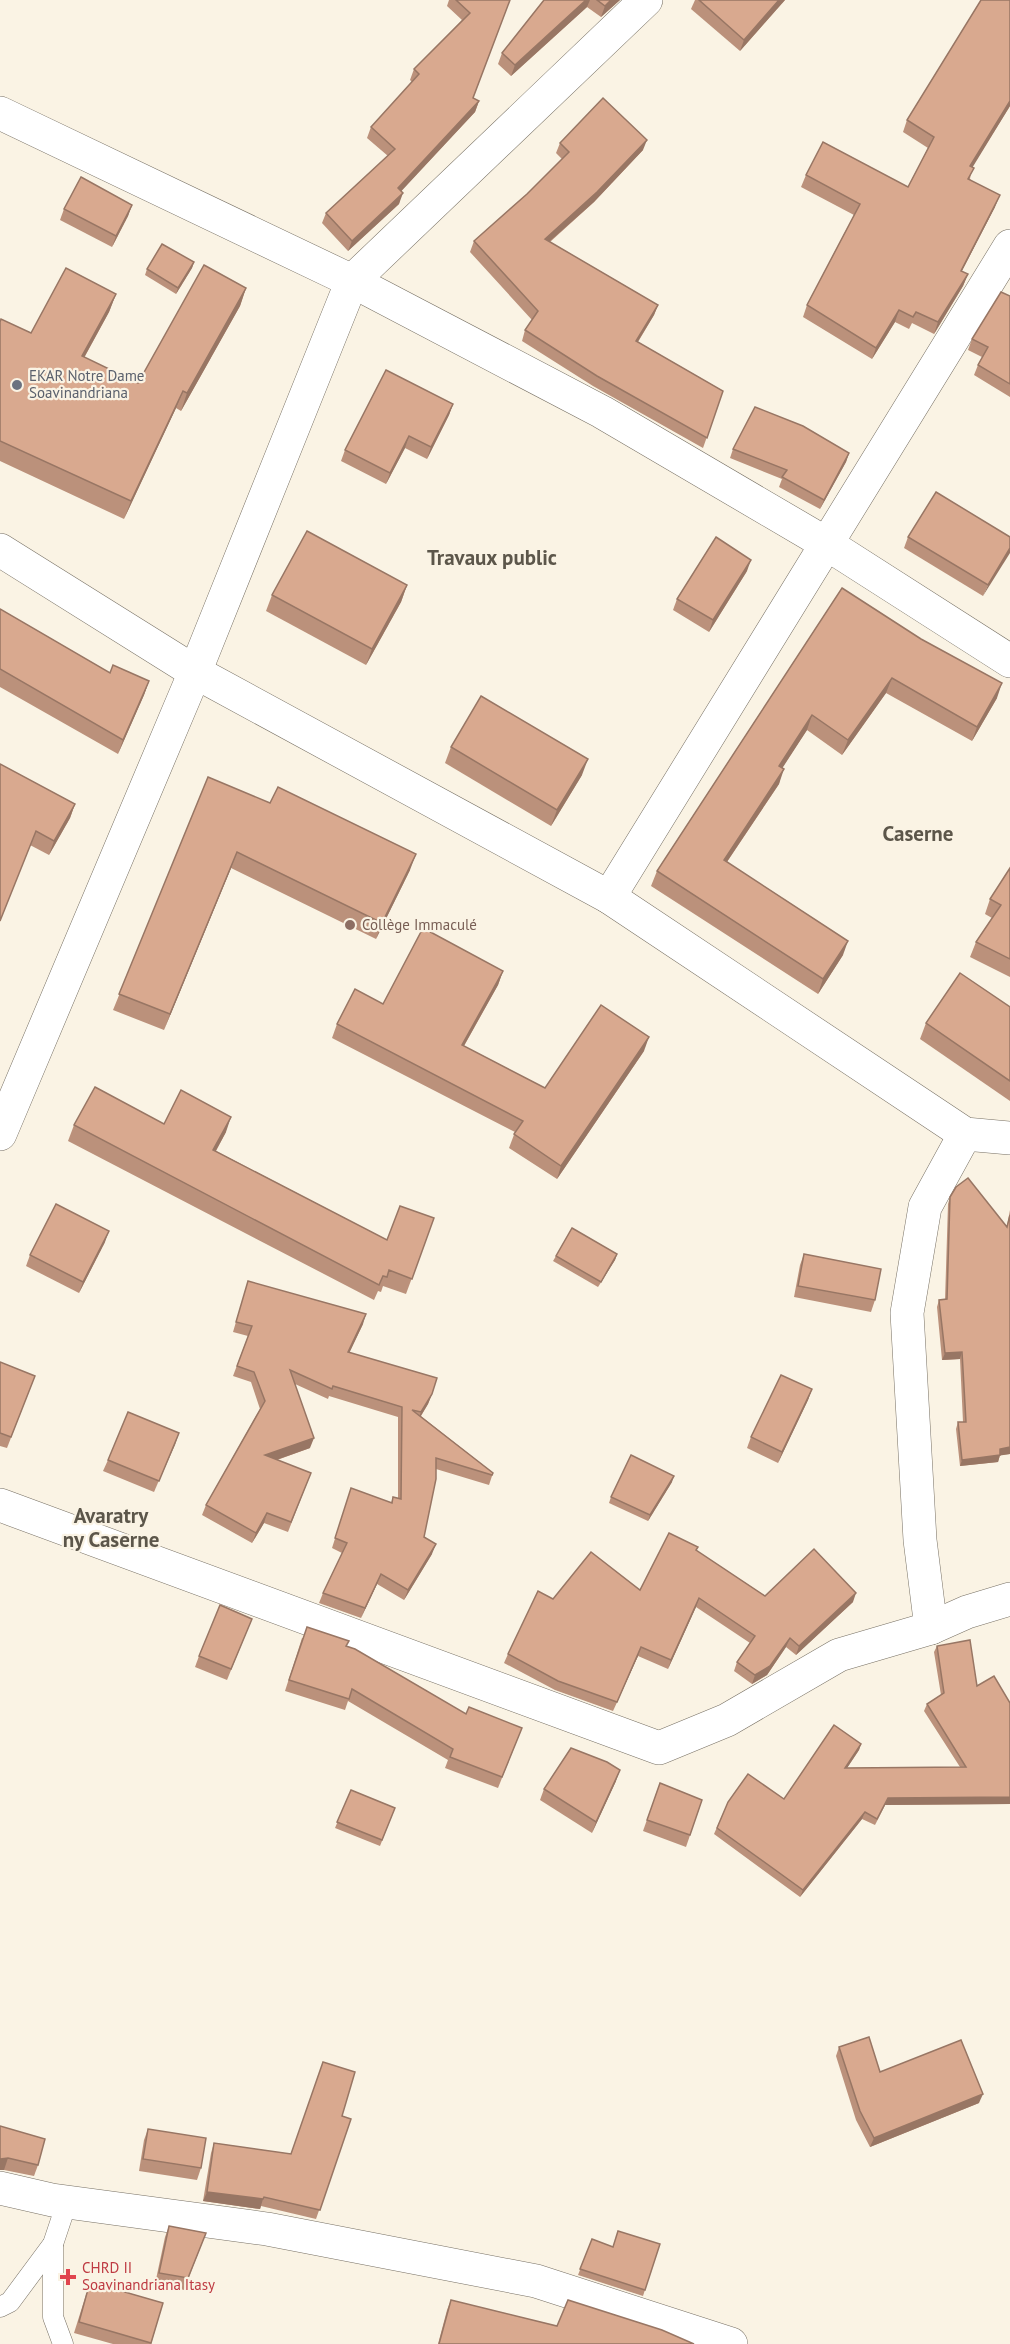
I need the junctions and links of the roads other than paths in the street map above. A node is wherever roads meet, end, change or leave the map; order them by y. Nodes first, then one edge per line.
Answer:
1 (646, 0) edge
2 (0, 113) edge
3 (1010, 246) edge
4 (352, 281) junction
5 (827, 544) junction
6 (0, 550) edge
7 (1010, 661) edge
8 (195, 672) junction
9 (609, 897) junction
10 (0, 1134) edge
11 (965, 1134) junction
12 (1010, 1138) edge
13 (0, 1505) edge
14 (1010, 1599) edge
15 (931, 1628) junction
16 (0, 2188) edge
17 (68, 2202) junction
18 (53, 2244) junction
19 (0, 2307) edge
20 (63, 2344) edge
21 (731, 2344) edge

1 - 4 street
2 - 4 street
3 - 5 street
4 - 5 street
4 - 8 street
5 - 7 street
5 - 9 street
6 - 8 street
8 - 9 street
8 - 10 street
9 - 11 street
11 - 12 street
11 - 15 street
13 - 15 street
14 - 15 street
16 - 17 street
17 - 18 lane
17 - 21 street
18 - 19 lane
18 - 20 lane

